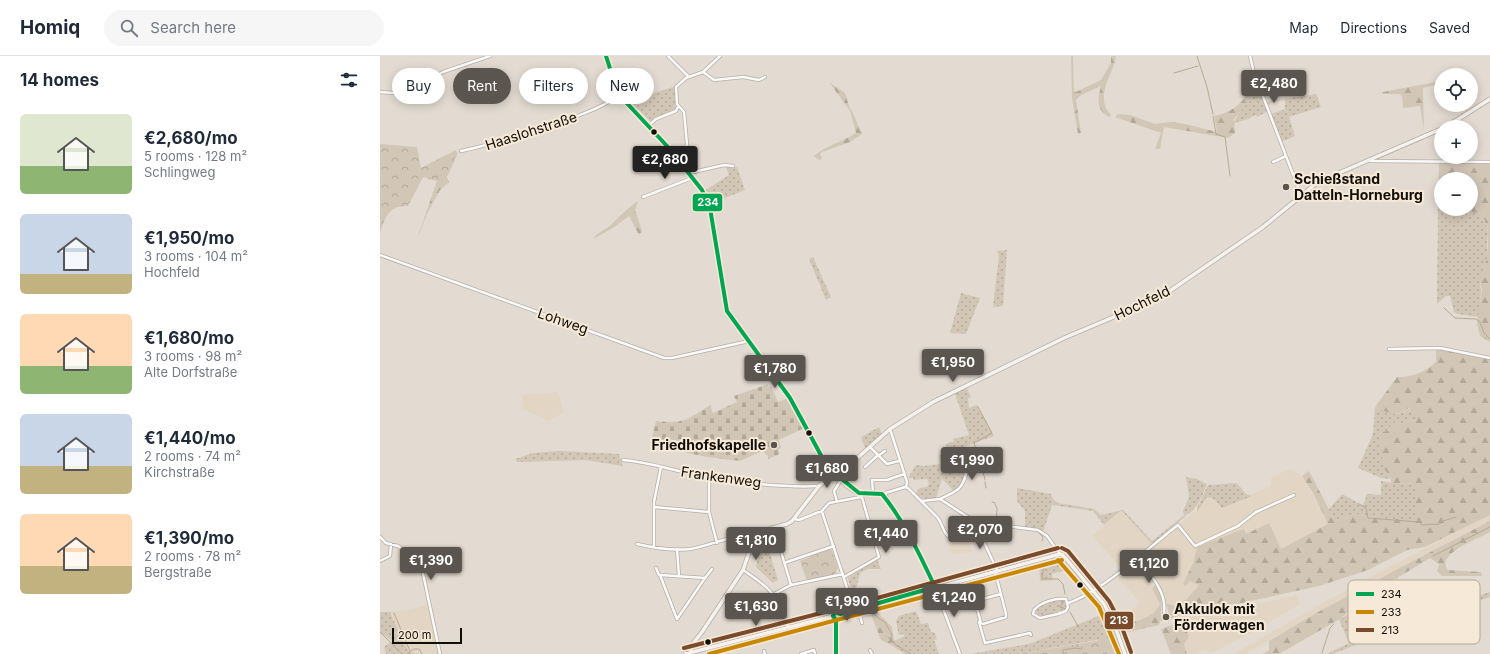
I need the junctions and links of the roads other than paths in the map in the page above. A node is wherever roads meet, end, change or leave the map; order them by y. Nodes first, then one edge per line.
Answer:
1 (490, 56) edge
2 (606, 56) edge
3 (668, 56) edge
4 (720, 56) edge
5 (1250, 56) edge
6 (610, 68) edge
7 (703, 72) junction
8 (689, 77) junction
9 (765, 77) dead end
10 (380, 92) edge
11 (1490, 99) edge
12 (606, 104) edge
13 (629, 104) edge
14 (678, 107) junction
15 (1457, 120) edge
16 (649, 125) junction
17 (1434, 132) edge
18 (461, 151) dead end
19 (1286, 156) junction
20 (678, 159) junction
21 (1367, 161) junction
22 (1273, 162) dead end
23 (1490, 162) edge
24 (733, 166) dead end
25 (689, 173) junction
26 (692, 177) junction
27 (1301, 195) junction
28 (643, 197) dead end
29 (380, 255) edge
30 (749, 341) junction
31 (1389, 349) dead end
32 (1490, 358) edge
33 (890, 429) junction
34 (870, 447) junction
35 (885, 451) dead end
36 (878, 456) junction
37 (624, 460) dead end
38 (899, 461) junction
39 (958, 466) dead end
40 (661, 467) junction
41 (865, 468) dead end
42 (834, 470) junction
43 (839, 471) junction
44 (904, 474) junction
45 (836, 476) junction
46 (709, 478) junction
47 (841, 480) junction
48 (819, 486) junction
49 (906, 487) junction
50 (872, 494) junction
51 (882, 494) junction
52 (1294, 495) dead end
53 (861, 496) junction
54 (940, 499) junction
55 (922, 501) junction
56 (837, 502) junction
57 (654, 507) junction
58 (709, 512) junction
59 (822, 513) junction
60 (794, 519) junction
61 (976, 524) junction
62 (774, 528) junction
63 (907, 534) junction
64 (948, 536) dead end
65 (380, 537) edge
66 (753, 538) junction
67 (717, 543) junction
68 (391, 544) junction
69 (637, 544) dead end
70 (876, 545) junction
71 (834, 546) junction
72 (654, 547) junction
73 (677, 550) junction
74 (1060, 554) junction
75 (1137, 558) junction
76 (380, 561) edge
77 (784, 563) junction
78 (656, 568) dead end
79 (712, 569) dead end
80 (743, 570) junction
81 (996, 571) junction
82 (660, 575) junction
83 (844, 575) junction
84 (679, 576) junction
85 (705, 578) junction
86 (791, 585) junction
87 (935, 587) junction
88 (1094, 590) junction
89 (774, 594) junction
90 (1000, 594) junction
91 (1068, 603) junction
92 (858, 608) junction
93 (854, 609) junction
94 (1164, 612) dead end
95 (840, 614) junction
96 (832, 616) junction
97 (836, 620) junction
98 (979, 622) junction
99 (862, 623) dead end
100 (788, 626) junction
101 (1031, 635) dead end
102 (870, 650) dead end
103 (690, 653) junction
104 (440, 654) edge
105 (685, 654) edge
106 (800, 654) edge
107 (815, 654) edge
108 (836, 654) edge
109 (872, 654) edge
110 (960, 654) edge
111 (1125, 654) edge

1 - 10 street
2 - 6 street
3 - 8 street
4 - 7 street
5 - 19 street
7 - 8 street
7 - 9 street
8 - 14 street
11 - 15 street
12 - 18 street, Haaslohstraße
13 - 16 street
14 - 16 street
14 - 20 street
16 - 20 street
17 - 21 street, Hochfeld
19 - 22 street
19 - 27 street
20 - 25 street
21 - 23 street
21 - 27 street, Hochfeld
24 - 25 street
25 - 26 street
26 - 28 street
26 - 30 street
27 - 33 street, Hochfeld
29 - 30 street, Lohweg
30 - 42 street
31 - 32 street
33 - 34 street, Hochfeld
33 - 38 street
34 - 36 street
34 - 43 street, Hochfeld
35 - 36 street
36 - 38 street
36 - 41 street
37 - 40 street, Frankenweg
38 - 44 street
39 - 54 street
40 - 46 street, Frankenweg
40 - 57 street
42 - 43 street
42 - 45 street
43 - 45 street
44 - 49 street
44 - 50 street
45 - 47 street
45 - 48 street
46 - 48 street, Frankenweg
46 - 58 street
47 - 53 street
47 - 56 street
48 - 60 street
49 - 51 street
49 - 55 street
50 - 51 street
50 - 53 street
51 - 63 street
52 - 75 street
53 - 56 street
53 - 70 street
54 - 55 street
54 - 61 street
55 - 64 street
56 - 59 street
57 - 58 street
57 - 72 street
58 - 67 street
59 - 60 street
59 - 71 street
60 - 62 street
61 - 74 street
61 - 81 street
62 - 66 street
62 - 77 street
63 - 70 street
63 - 87 street
65 - 68 street
66 - 67 street
66 - 80 street
67 - 73 street
68 - 76 street
68 - 104 street
69 - 72 street
70 - 83 street
71 - 77 street
71 - 83 street
72 - 73 street
73 - 84 street
74 - 81 street
74 - 88 street
75 - 88 street
75 - 94 street
77 - 86 street
78 - 82 street
79 - 85 street
80 - 89 street
80 - 103 street
81 - 87 street
81 - 90 street
82 - 84 street
82 - 85 street
83 - 86 street
83 - 93 street
84 - 85 street
86 - 89 street
87 - 92 street
87 - 110 street
88 - 91 street
88 - 111 street
89 - 100 street
90 - 98 street
90 - 98 street
91 - 91 street
92 - 93 street
92 - 99 street
93 - 95 street
95 - 96 street
95 - 97 street
96 - 97 street
96 - 100 street
97 - 108 street
98 - 101 street
100 - 103 street
102 - 109 street
103 - 105 street
106 - 107 street

